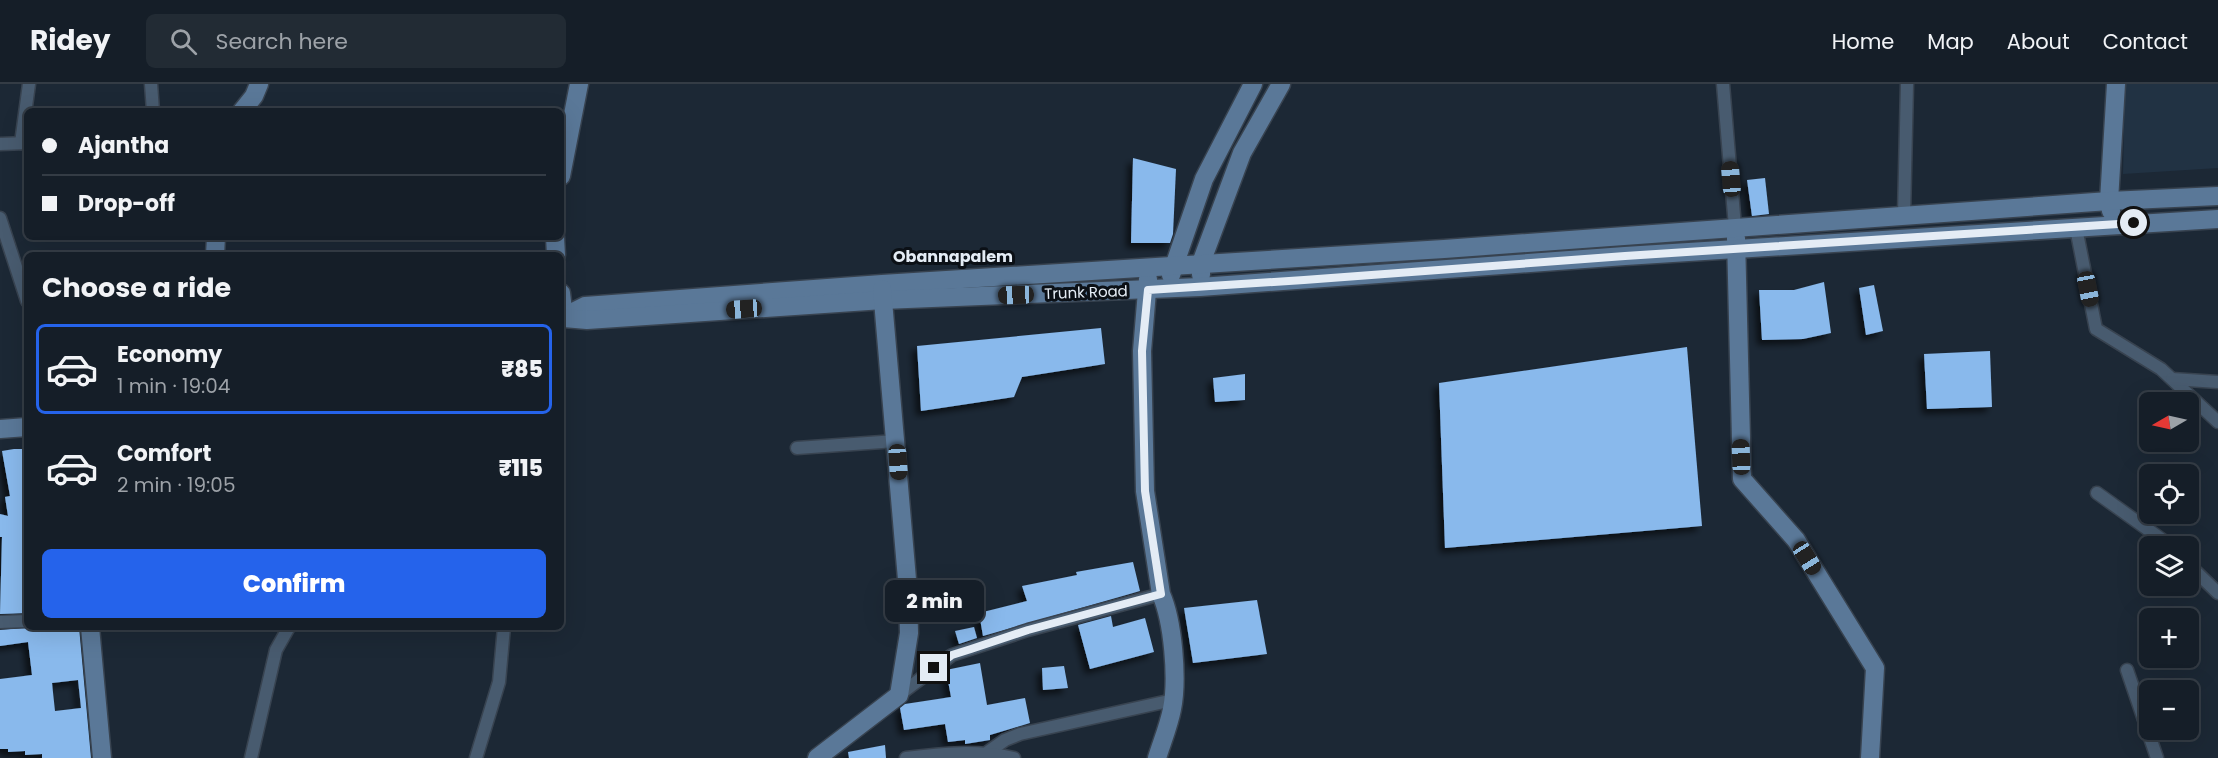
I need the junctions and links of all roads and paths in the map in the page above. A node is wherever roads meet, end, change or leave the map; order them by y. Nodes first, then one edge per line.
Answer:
1 (29, 84) edge
2 (152, 84) edge
3 (259, 84) edge
4 (579, 84) edge
5 (1253, 84) edge
6 (1281, 84) edge
7 (1723, 84) edge
8 (1907, 84) edge
9 (2116, 84) edge
10 (27, 108) edge
11 (153, 108) edge
12 (244, 108) edge
13 (24, 143) edge
14 (0, 144) edge
15 (564, 161) edge
16 (2218, 196) edge
17 (2109, 201) junction
18 (1904, 215) junction
19 (0, 218) edge
20 (2218, 219) edge
21 (2113, 224) junction
22 (1735, 227) junction
23 (2076, 228) junction
24 (1737, 249) junction
25 (1201, 263) junction
26 (1173, 266) junction
27 (1149, 268) junction
28 (1200, 287) junction
29 (1168, 289) junction
30 (1148, 290) junction
31 (24, 292) edge
32 (883, 292) junction
33 (564, 318) edge
34 (2172, 379) junction
35 (2218, 382) edge
36 (2218, 422) edge
37 (24, 427) edge
38 (0, 429) edge
39 (896, 441) junction
40 (797, 448) dead end
41 (2097, 493) dead end
42 (2157, 536) edge
43 (2199, 575) edge
44 (2218, 593) edge
45 (1161, 594) junction
46 (24, 621) edge
47 (0, 622) edge
48 (90, 630) edge
49 (287, 630) edge
50 (504, 630) edge
51 (2127, 670) dead end
52 (899, 695) junction
53 (1173, 700) junction
54 (988, 752) junction
55 (947, 755) edge
56 (102, 758) edge
57 (251, 758) edge
58 (476, 758) edge
59 (817, 758) edge
60 (906, 758) edge
61 (1014, 758) edge
62 (1157, 758) edge
63 (1870, 758) edge
64 (2157, 758) edge

1 - 10 street
2 - 11 street
3 - 12 main road
4 - 15 main road
5 - 26 main road
6 - 25 main road
7 - 22 street
8 - 18 street
9 - 17 main road
13 - 14 street
16 - 17 main road
17 - 18 main road
17 - 21 main road
18 - 22 main road
19 - 31 street
20 - 21 main road, Trunk Road
21 - 23 main road, Trunk Road
22 - 24 main road
22 - 25 main road
23 - 24 main road, Trunk Road
23 - 34 street
24 - 28 main road, Trunk Road
24 - 63 main road
25 - 26 main road
25 - 28 main road
26 - 27 main road
26 - 29 main road
27 - 30 main road
27 - 32 main road
28 - 29 main road, Trunk Road
29 - 30 main road, Trunk Road
30 - 32 main road, Trunk Road
30 - 45 main road
32 - 33 main road, Trunk Road
32 - 39 main road
34 - 35 street
34 - 36 street
37 - 38 main road
39 - 40 street
39 - 52 main road
41 - 42 street
43 - 44 street
45 - 52 street
45 - 53 main road
46 - 47 street
48 - 56 main road
49 - 57 street
50 - 58 street
51 - 64 street
52 - 59 main road
53 - 54 street
53 - 62 main road
54 - 55 street
54 - 61 street
55 - 60 street

